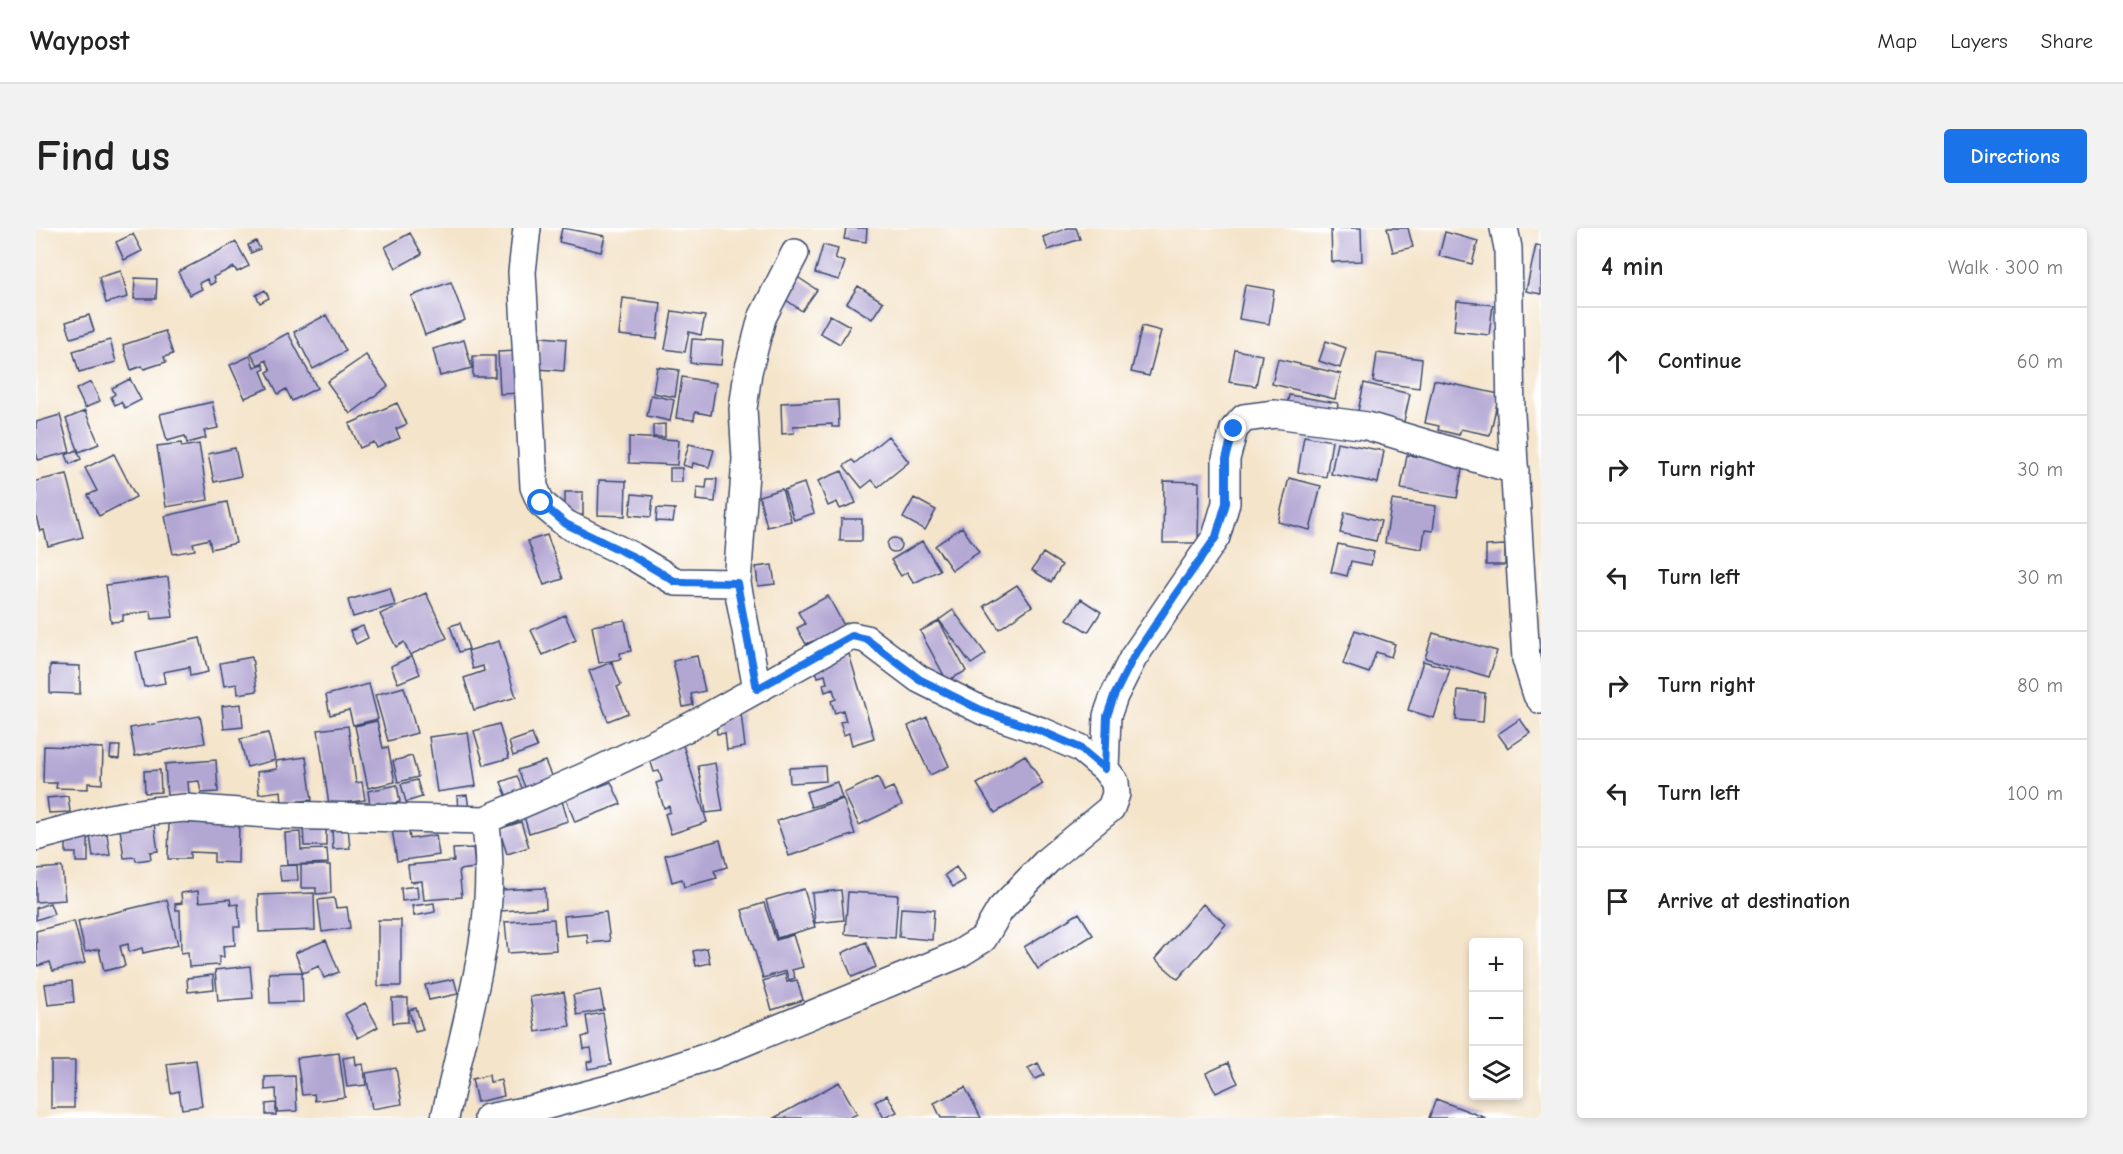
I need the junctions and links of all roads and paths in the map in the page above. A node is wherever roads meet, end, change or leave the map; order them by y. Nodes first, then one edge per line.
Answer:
1 (527, 228) edge
2 (1503, 228) edge
3 (795, 254) dead end
4 (1515, 470) junction
5 (737, 583) junction
6 (757, 689) junction
7 (1541, 700) edge
8 (1105, 769) junction
9 (484, 820) junction
10 (36, 837) edge
11 (445, 1118) edge
12 (488, 1118) edge

1 - 5 street
2 - 4 street
3 - 5 street
4 - 7 street
4 - 8 street
5 - 6 street
6 - 8 street
6 - 9 street
8 - 12 street
9 - 10 street
9 - 11 street

